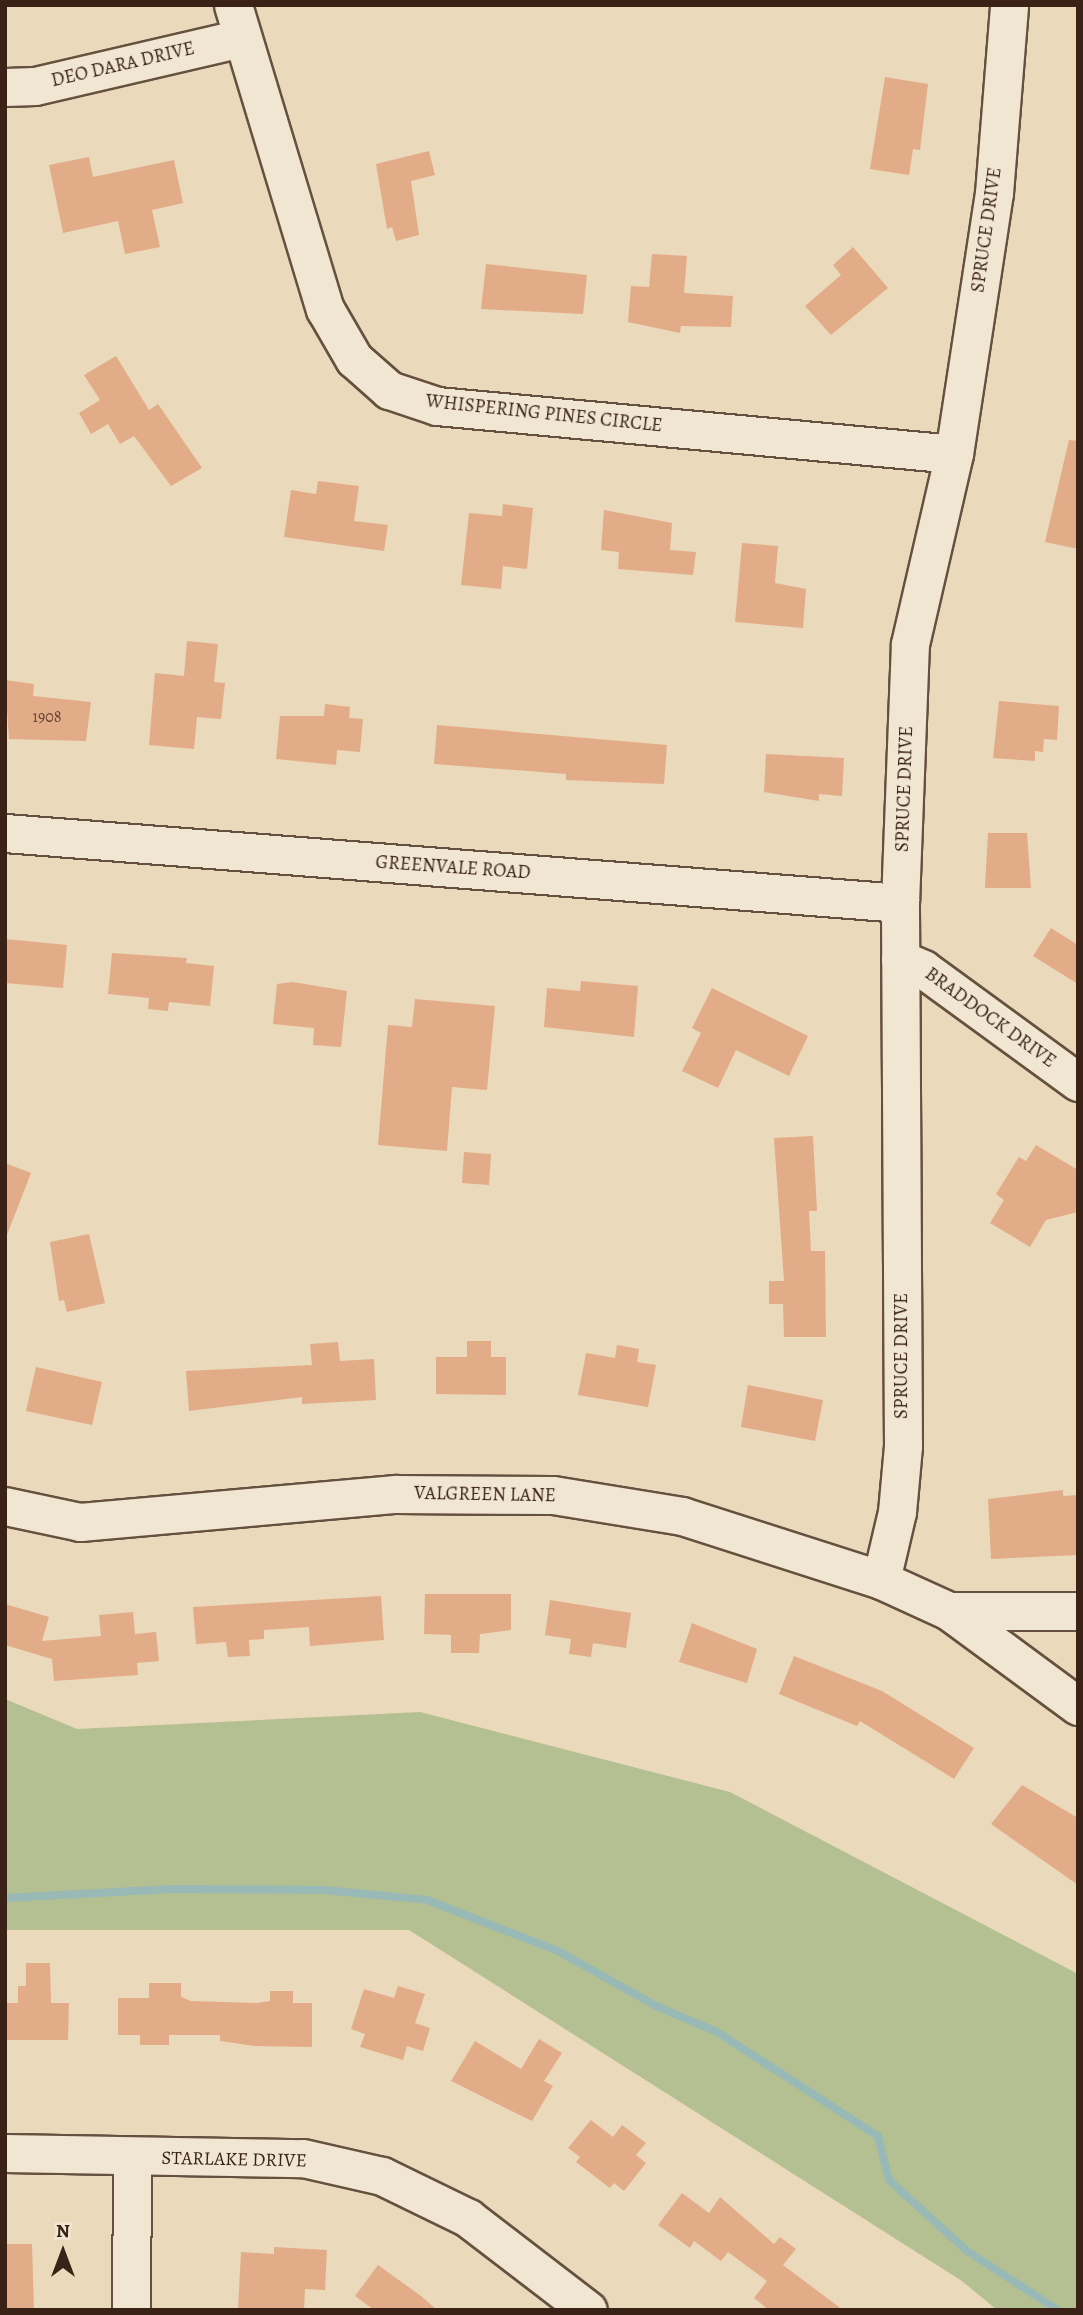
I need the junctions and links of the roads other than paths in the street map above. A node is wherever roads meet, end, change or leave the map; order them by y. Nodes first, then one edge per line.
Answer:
1 (1009, 5) edge
2 (237, 21) edge
3 (5, 87) edge
4 (954, 454) junction
5 (5, 834) edge
6 (900, 903) junction
7 (900, 959) junction
8 (1078, 1082) edge
9 (5, 1506) edge
10 (881, 1580) junction
11 (949, 1611) junction
12 (1078, 1611) edge
13 (1078, 1706) edge
14 (5, 2153) edge
15 (132, 2158) junction
16 (131, 2310) edge
17 (588, 2310) edge

1 - 4 street, SPRUCE DRIVE
2 - 3 street, DEO DARA DRIVE
2 - 4 street, WHISPERING PINES CIRCLE
4 - 6 street, SPRUCE DRIVE
5 - 6 street, GREENVALE ROAD
6 - 7 street, SPRUCE DRIVE
7 - 8 street, BRADDOCK DRIVE
7 - 10 street, SPRUCE DRIVE
9 - 10 street, VALGREEN LANE
10 - 11 street, VALGREEN LANE
11 - 12 street, VALGREEN LANE
11 - 13 street, VALGREEN LANE
14 - 15 street, STARLAKE DRIVE
15 - 16 street
15 - 17 street, STARLAKE DRIVE

